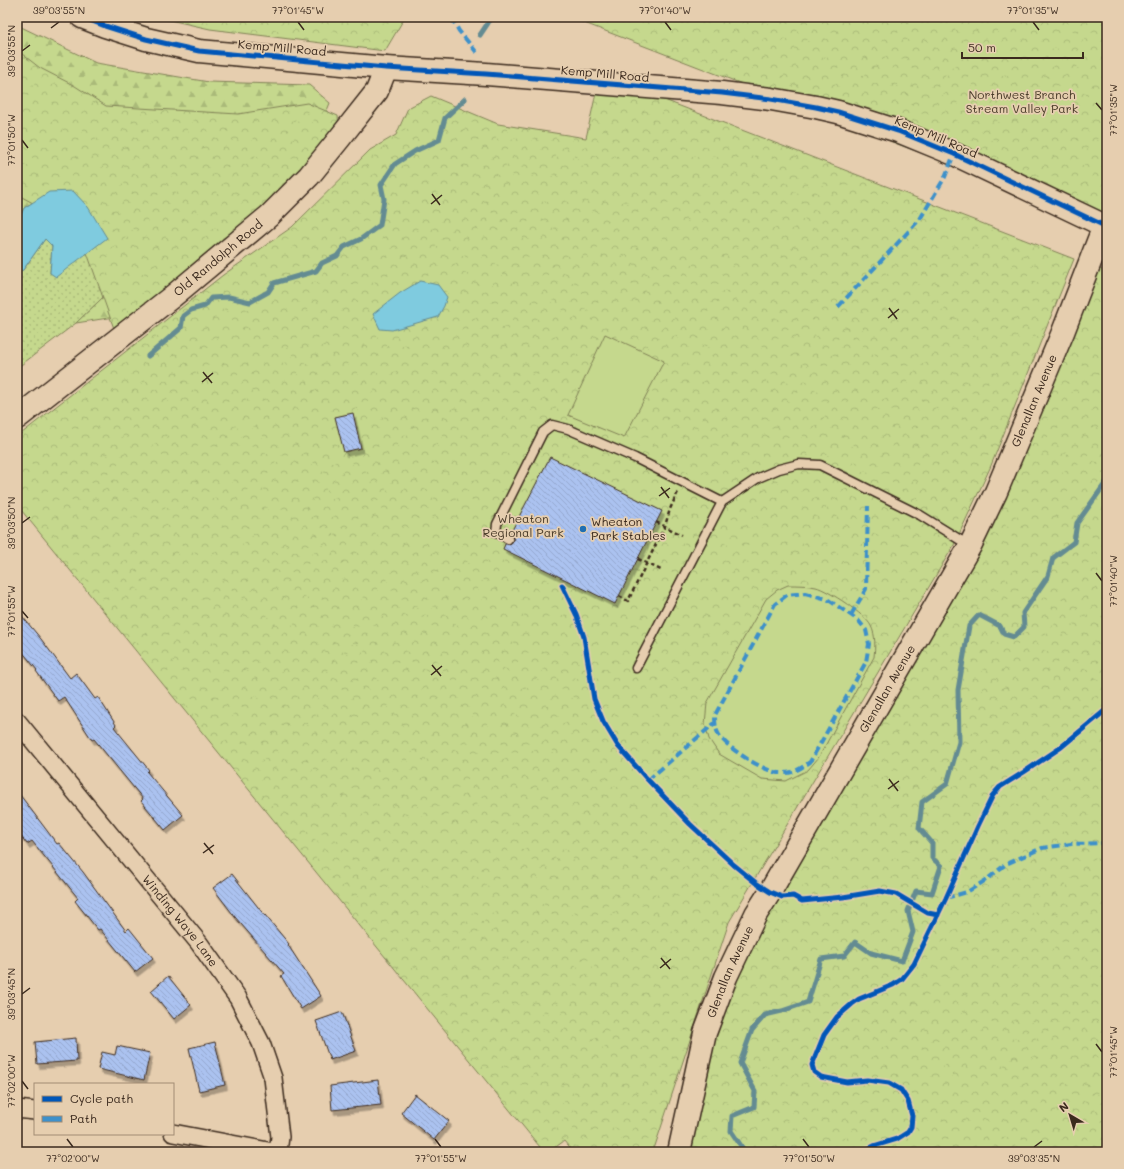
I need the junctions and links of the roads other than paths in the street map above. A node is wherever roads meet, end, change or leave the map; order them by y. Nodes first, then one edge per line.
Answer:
1 (82, 17) edge
2 (386, 68) junction
3 (1106, 227) edge
4 (17, 418) edge
5 (722, 502) junction
6 (508, 539) dead end
7 (970, 546) junction
8 (636, 668) dead end
9 (17, 722) edge
10 (17, 1110) edge
11 (34, 1111) edge
12 (174, 1133) edge
13 (273, 1152) edge
14 (278, 1152) edge
15 (679, 1152) edge

1 - 2 street, Kemp Mill Road
2 - 3 street, Kemp Mill Road
2 - 4 street, Old Randolph Road
3 - 7 street, Glenallan Avenue
5 - 6 lane
5 - 7 lane
5 - 8 lane
7 - 15 street, Glenallan Avenue
9 - 14 street, Winding Waye Lane
10 - 11 street
12 - 13 street

